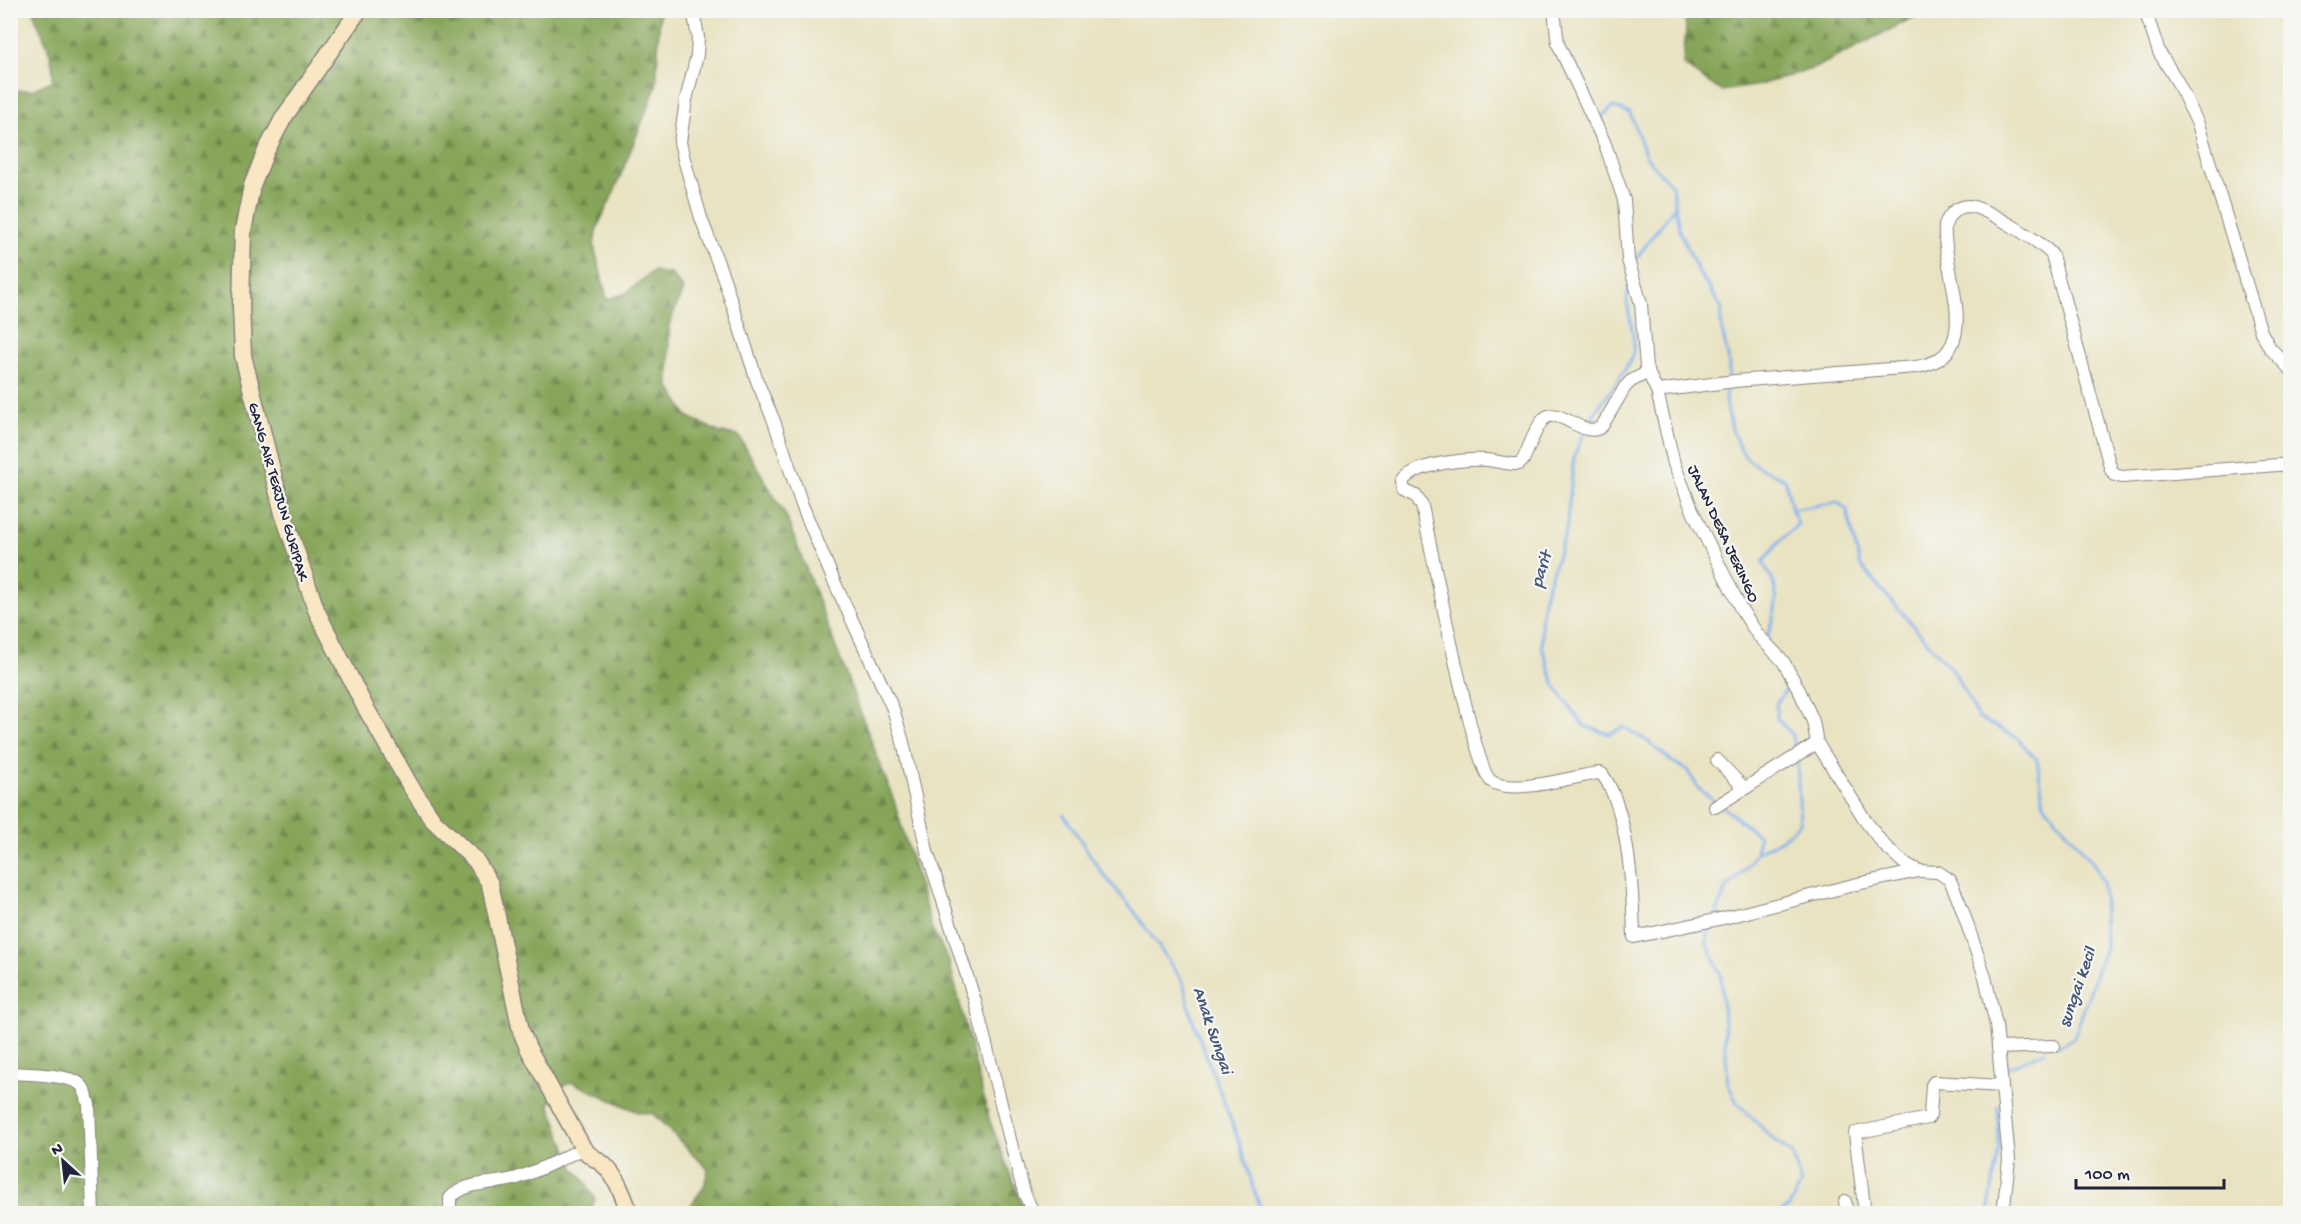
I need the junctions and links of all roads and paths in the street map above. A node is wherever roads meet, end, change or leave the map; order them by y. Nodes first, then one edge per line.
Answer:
1 (359, 10) edge
2 (693, 10) edge
3 (1554, 10) edge
4 (2145, 10) edge
5 (2290, 369) edge
6 (1648, 372) junction
7 (1657, 391) junction
8 (2290, 464) edge
9 (1817, 743) junction
10 (1717, 760) dead end
11 (1745, 789) junction
12 (1715, 807) dead end
13 (1919, 871) junction
14 (2054, 1046) dead end
15 (1998, 1048) junction
16 (10, 1073) edge
17 (1997, 1084) junction
18 (583, 1148) junction
19 (93, 1214) edge
20 (450, 1214) edge
21 (630, 1214) edge
22 (1034, 1214) edge
23 (1865, 1214) edge
24 (2002, 1214) edge

1 - 18 street, GANG AIR TERJUN GURIPAK
2 - 22 street
3 - 6 street, JALAN DESA JERINGO
4 - 5 street
6 - 7 street, JALAN DESA JERINGO
6 - 13 street
7 - 8 street
7 - 9 street, JALAN DESA JERINGO
9 - 11 street
9 - 13 street, JALAN DESA JERINGO
10 - 11 street
11 - 12 street
13 - 15 street, JALAN DESA JERINGO
14 - 15 street
15 - 17 street, JALAN DESA JERINGO
16 - 19 street
17 - 23 street
17 - 24 street, JALAN DESA JERINGO
18 - 20 street
18 - 21 street

